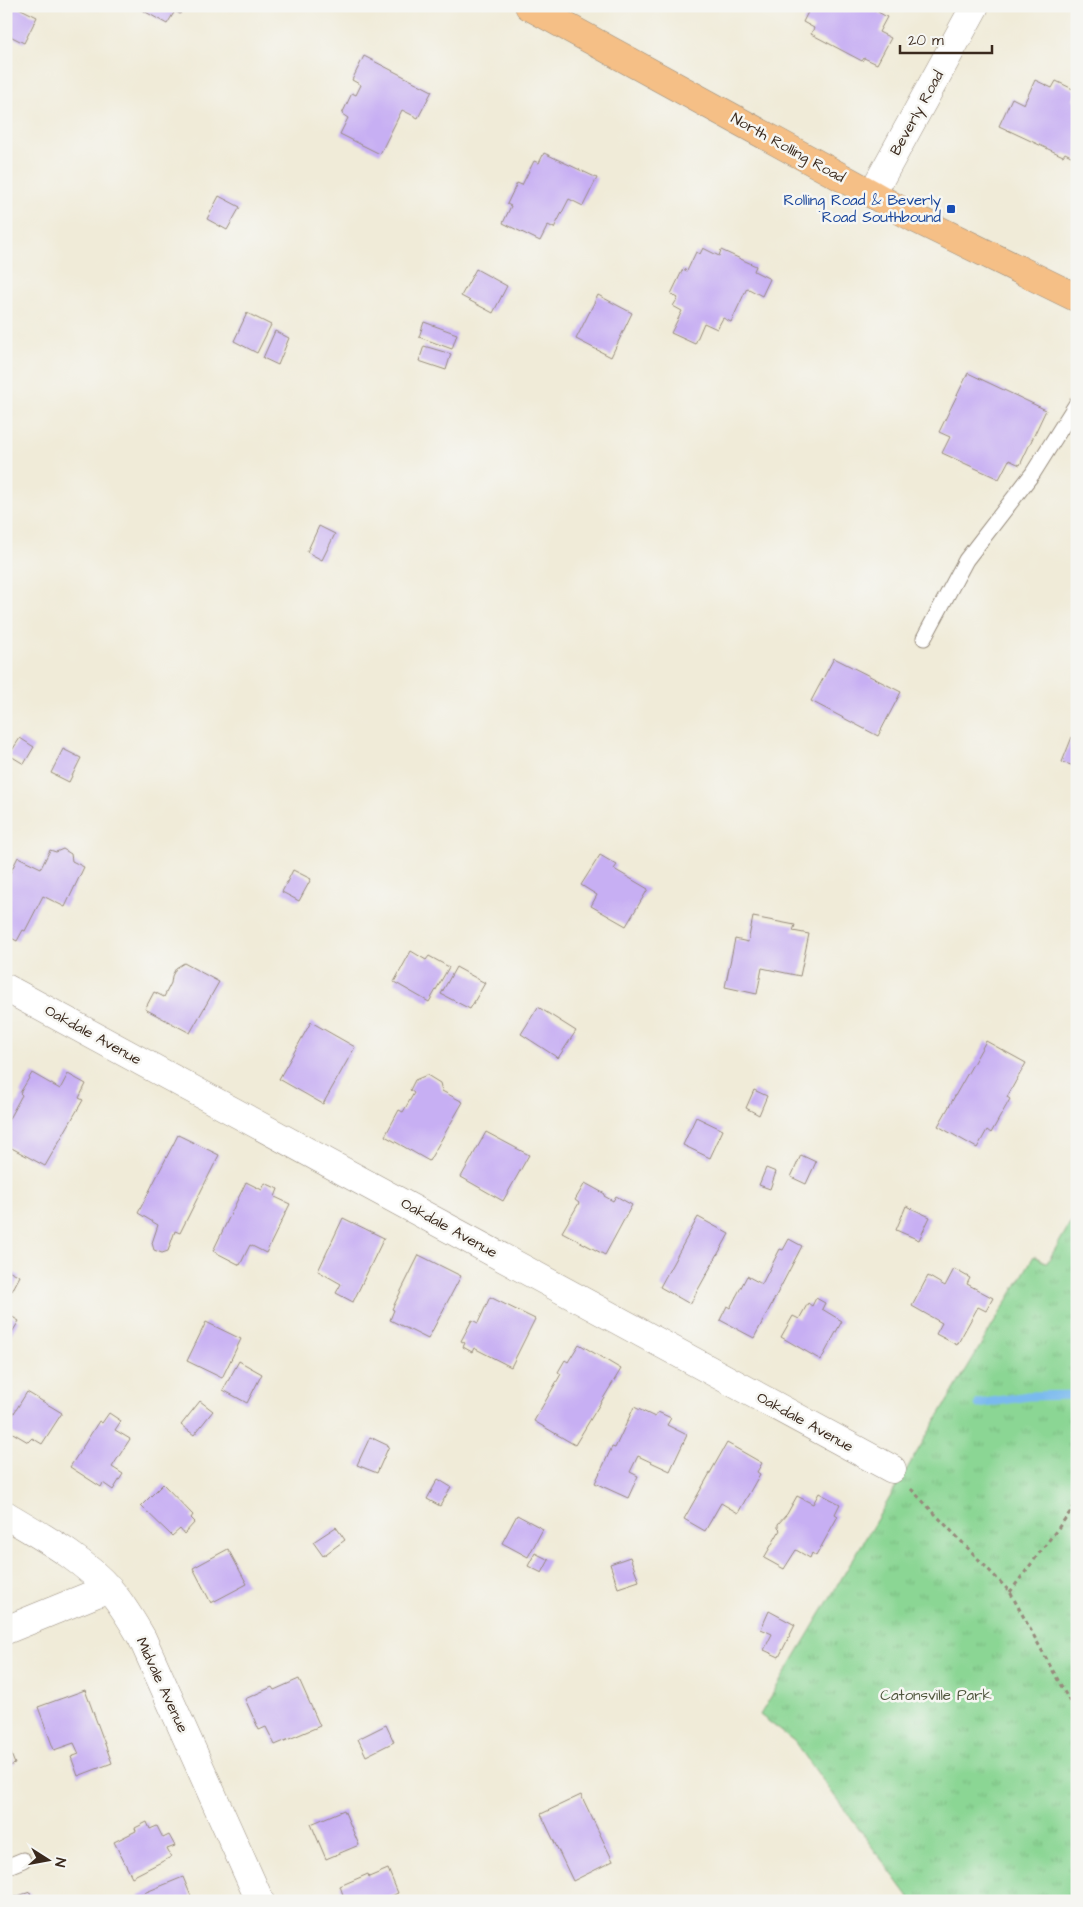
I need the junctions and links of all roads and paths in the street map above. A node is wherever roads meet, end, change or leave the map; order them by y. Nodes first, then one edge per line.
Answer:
1 (529, 6) edge
2 (975, 6) edge
3 (872, 194) junction
4 (1077, 298) edge
5 (1077, 403) edge
6 (924, 638) dead end
7 (6, 988) edge
8 (892, 1469) joint
9 (1077, 1502) edge
10 (6, 1515) edge
11 (109, 1588) junction
12 (1010, 1592) junction
13 (6, 1630) edge
14 (1077, 1714) edge
15 (22, 1860) dead end
16 (6, 1867) edge
17 (260, 1901) edge

1 - 3 main road, North Rolling Road
2 - 3 street, Beverly Road
3 - 4 main road, North Rolling Road
5 - 6 lane
7 - 8 street, Oakdale Avenue
8 - 12 path
9 - 12 path
10 - 11 street, Midvale Avenue
11 - 13 street
11 - 17 street, Midvale Avenue
12 - 14 path
15 - 16 lane

